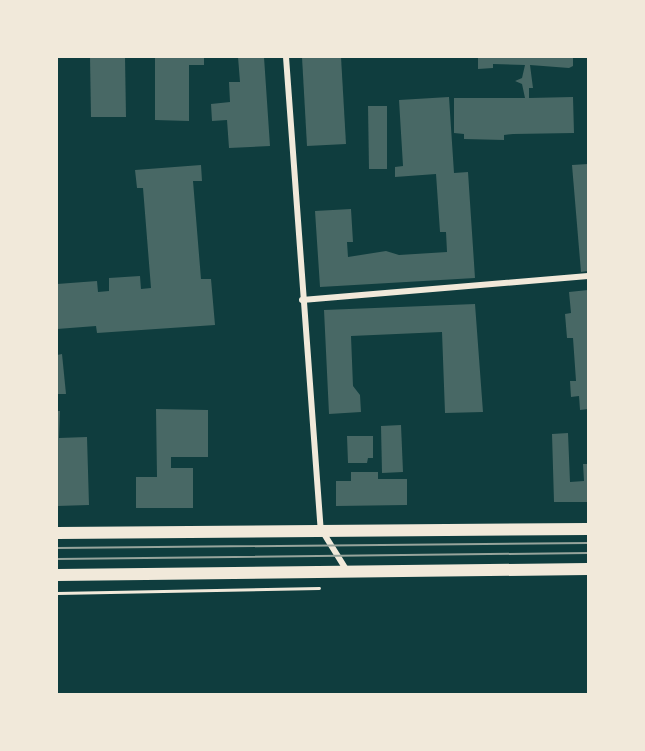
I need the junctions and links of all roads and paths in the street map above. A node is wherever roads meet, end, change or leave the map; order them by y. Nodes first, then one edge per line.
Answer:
1 (286, 57) edge
2 (588, 276) edge
3 (302, 300) junction
4 (321, 529) junction
5 (588, 529) edge
6 (57, 533) edge
7 (588, 569) edge
8 (347, 572) junction
9 (57, 576) edge

1 - 3 street
2 - 3 street
3 - 4 street
4 - 5 main road
4 - 6 main road
4 - 8 street
7 - 8 main road
8 - 9 main road

